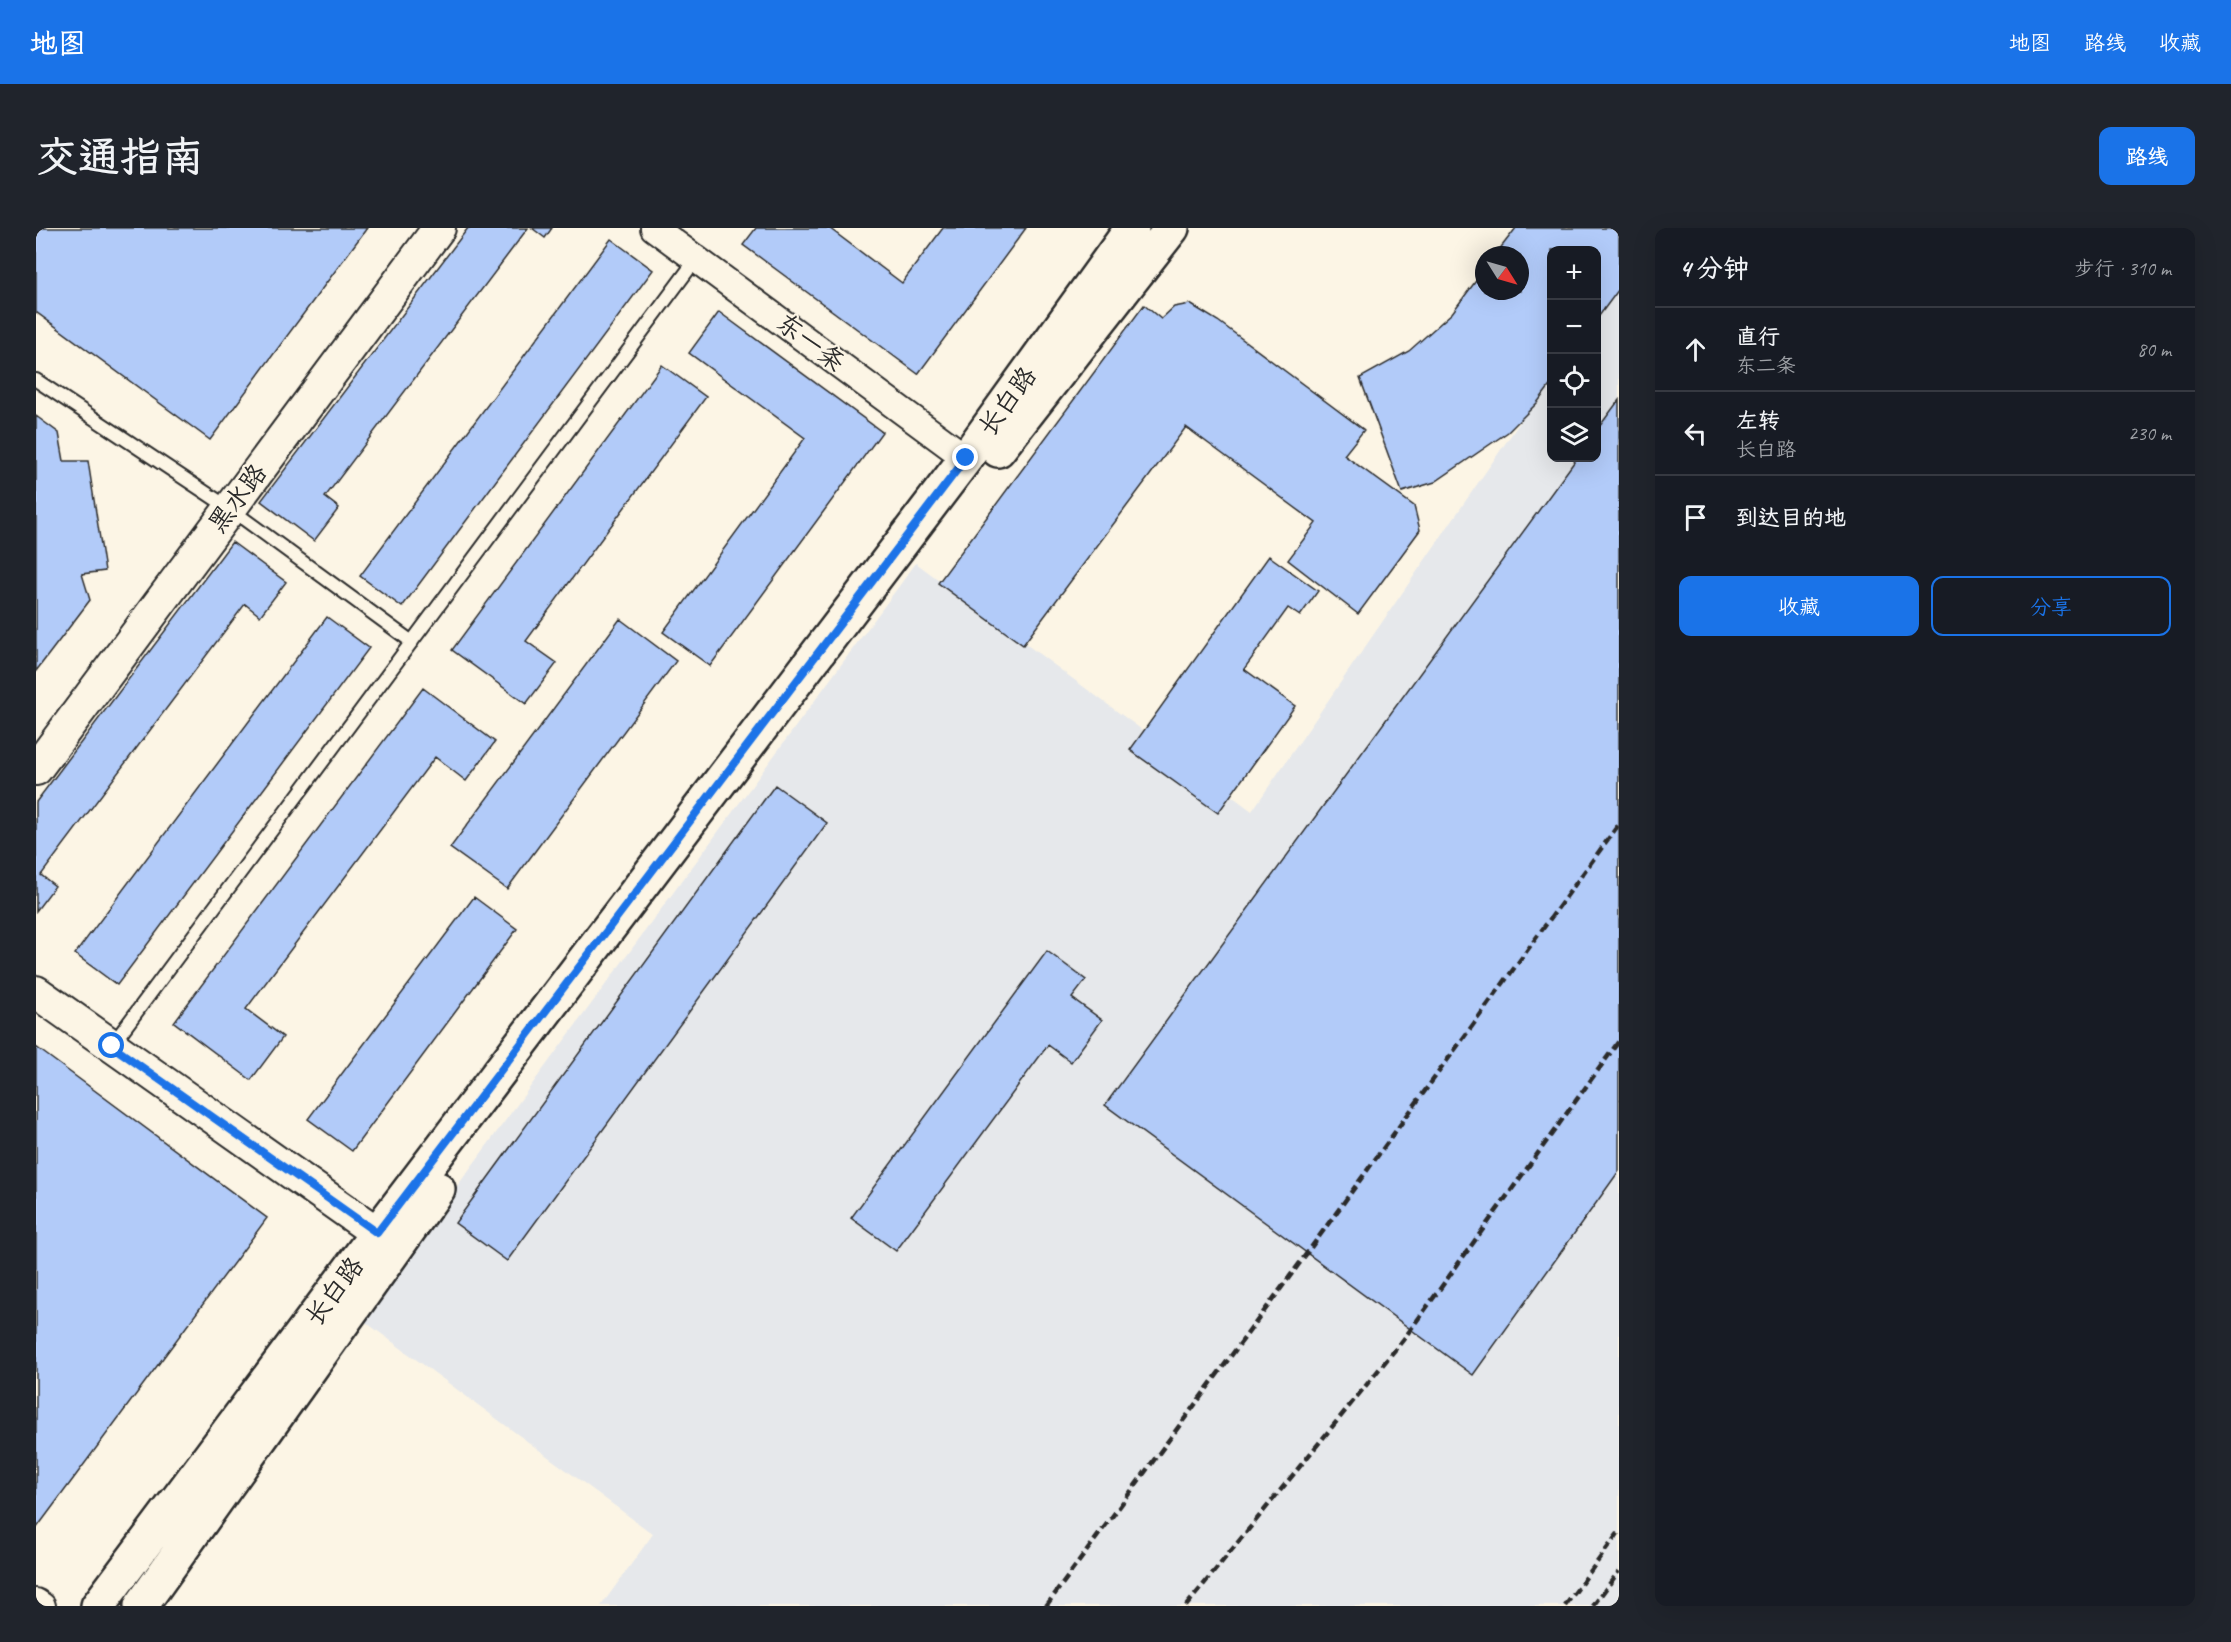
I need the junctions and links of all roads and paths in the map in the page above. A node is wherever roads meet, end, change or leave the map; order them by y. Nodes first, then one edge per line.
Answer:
1 (439, 228) edge
2 (654, 228) edge
3 (1132, 228) edge
4 (1172, 228) edge
5 (697, 258) junction
6 (36, 380) edge
7 (966, 458) junction
8 (230, 508) junction
9 (412, 642) junction
10 (36, 769) edge
11 (36, 992) edge
12 (112, 1046) junction
13 (377, 1233) junction
14 (36, 1602) edge
15 (42, 1606) edge
16 (98, 1606) edge
17 (141, 1606) edge

1 - 8 street, 黑水路
2 - 5 street, 东一条
3 - 7 main road, 长白路
4 - 17 main road, 长白路
5 - 7 street, 东一条
5 - 9 lane
6 - 8 lane
7 - 13 main road, 长白路
8 - 9 lane
8 - 10 street, 黑水路
9 - 12 lane
11 - 12 street
12 - 13 street
13 - 16 main road, 长白路
14 - 15 street

